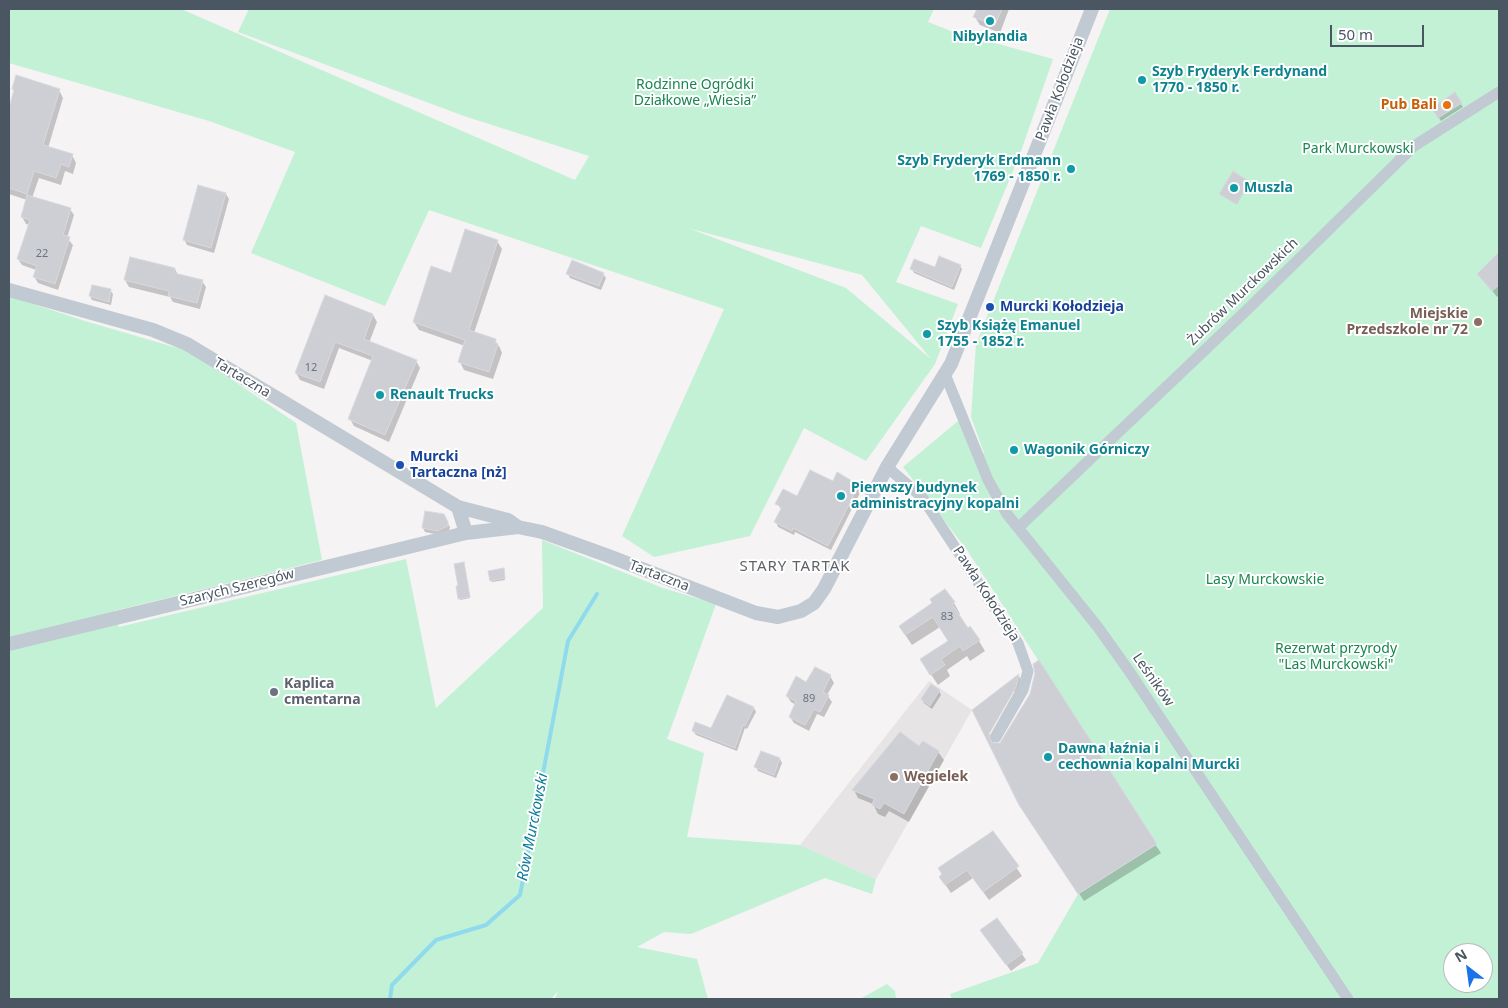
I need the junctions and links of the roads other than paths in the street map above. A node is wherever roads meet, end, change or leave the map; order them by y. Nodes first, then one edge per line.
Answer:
1 (1092, 9) edge
2 (1499, 92) edge
3 (9, 290) edge
4 (945, 374) junction
5 (887, 467) junction
6 (458, 507) junction
7 (518, 527) junction
8 (1018, 528) junction
9 (466, 533) junction
10 (801, 611) joint
11 (9, 644) edge
12 (996, 737) dead end
13 (1348, 999) edge

1 - 4 street, Pawła Kołodzieja
2 - 8 street, Żubrów Murckowskich
3 - 6 street, Tartaczna
4 - 5 street, Pawła Kołodzieja
4 - 8 street, Leśników
5 - 10 street, Pawła Kołodzieja
5 - 12 street, Pawła Kołodzieja
6 - 7 street, Tartaczna
6 - 9 street
7 - 9 street, Tartaczna
7 - 10 street, Tartaczna
8 - 13 street, Leśników
9 - 11 street, Szarych Szeregów

